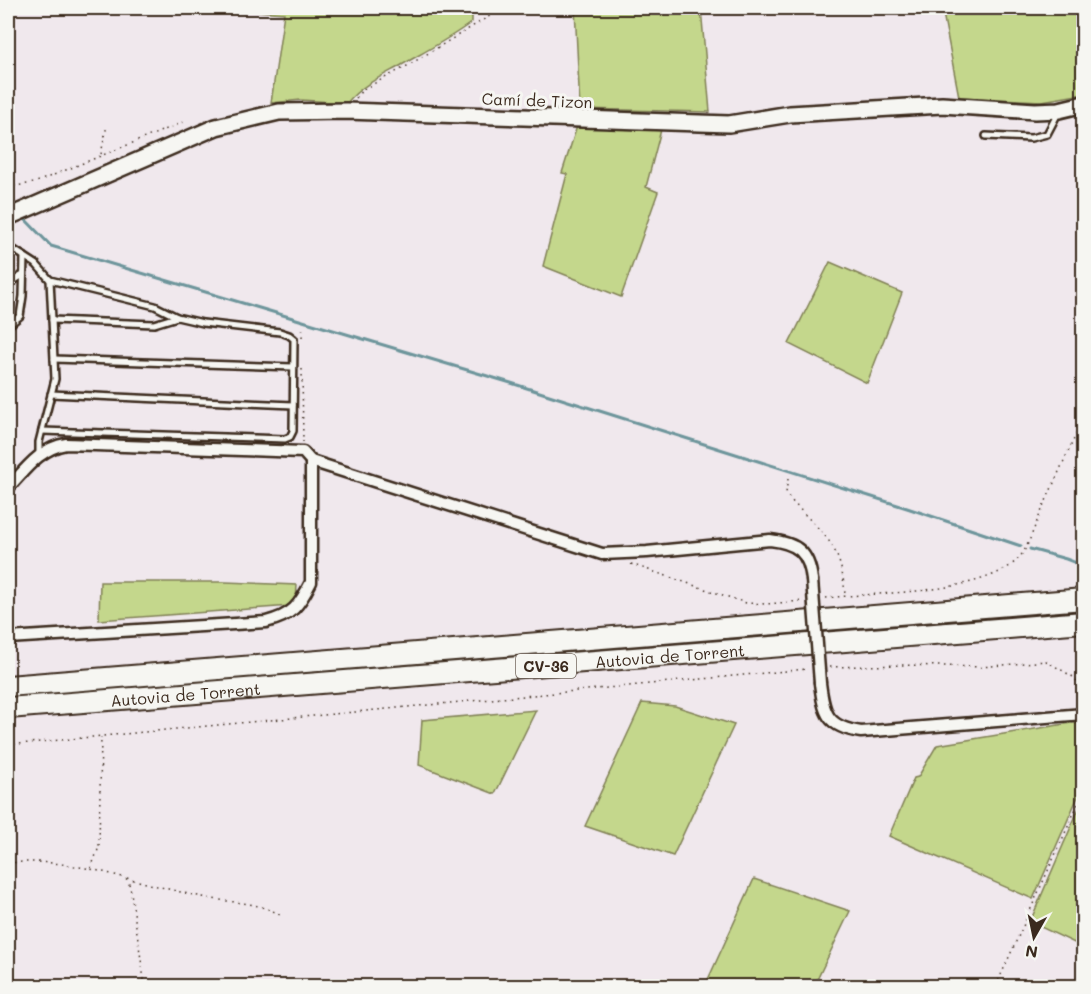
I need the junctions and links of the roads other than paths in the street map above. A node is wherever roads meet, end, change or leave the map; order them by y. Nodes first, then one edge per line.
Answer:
1 (1083, 104) edge
2 (1059, 110) junction
3 (986, 136) dead end
4 (8, 217) edge
5 (8, 246) edge
6 (24, 256) junction
7 (23, 275) junction
8 (50, 280) junction
9 (8, 284) edge
10 (177, 317) junction
11 (52, 320) junction
12 (8, 326) edge
13 (54, 359) junction
14 (293, 367) junction
15 (51, 394) junction
16 (293, 405) junction
17 (42, 431) junction
18 (39, 456) junction
19 (307, 457) junction
20 (8, 488) edge
21 (1083, 599) edge
22 (1083, 622) edge
23 (8, 638) edge
24 (8, 686) edge
25 (8, 709) edge
26 (1083, 714) edge

1 - 2 street, Camí de Tizon
2 - 3 lane
2 - 4 street, Camí de Tizon
5 - 6 lane
6 - 7 lane
6 - 8 lane
7 - 9 lane
7 - 12 lane
8 - 10 lane
8 - 11 lane
10 - 11 lane
10 - 14 lane
11 - 13 lane
13 - 14 lane
13 - 15 lane
14 - 16 lane
15 - 16 lane
15 - 17 lane
16 - 17 lane
17 - 18 lane
18 - 19 street
18 - 20 street
19 - 23 street
19 - 26 street, bridge
21 - 24 highway, Autovia de Torrent / CV-36
22 - 25 highway, Autovia de Torrent / CV-36

